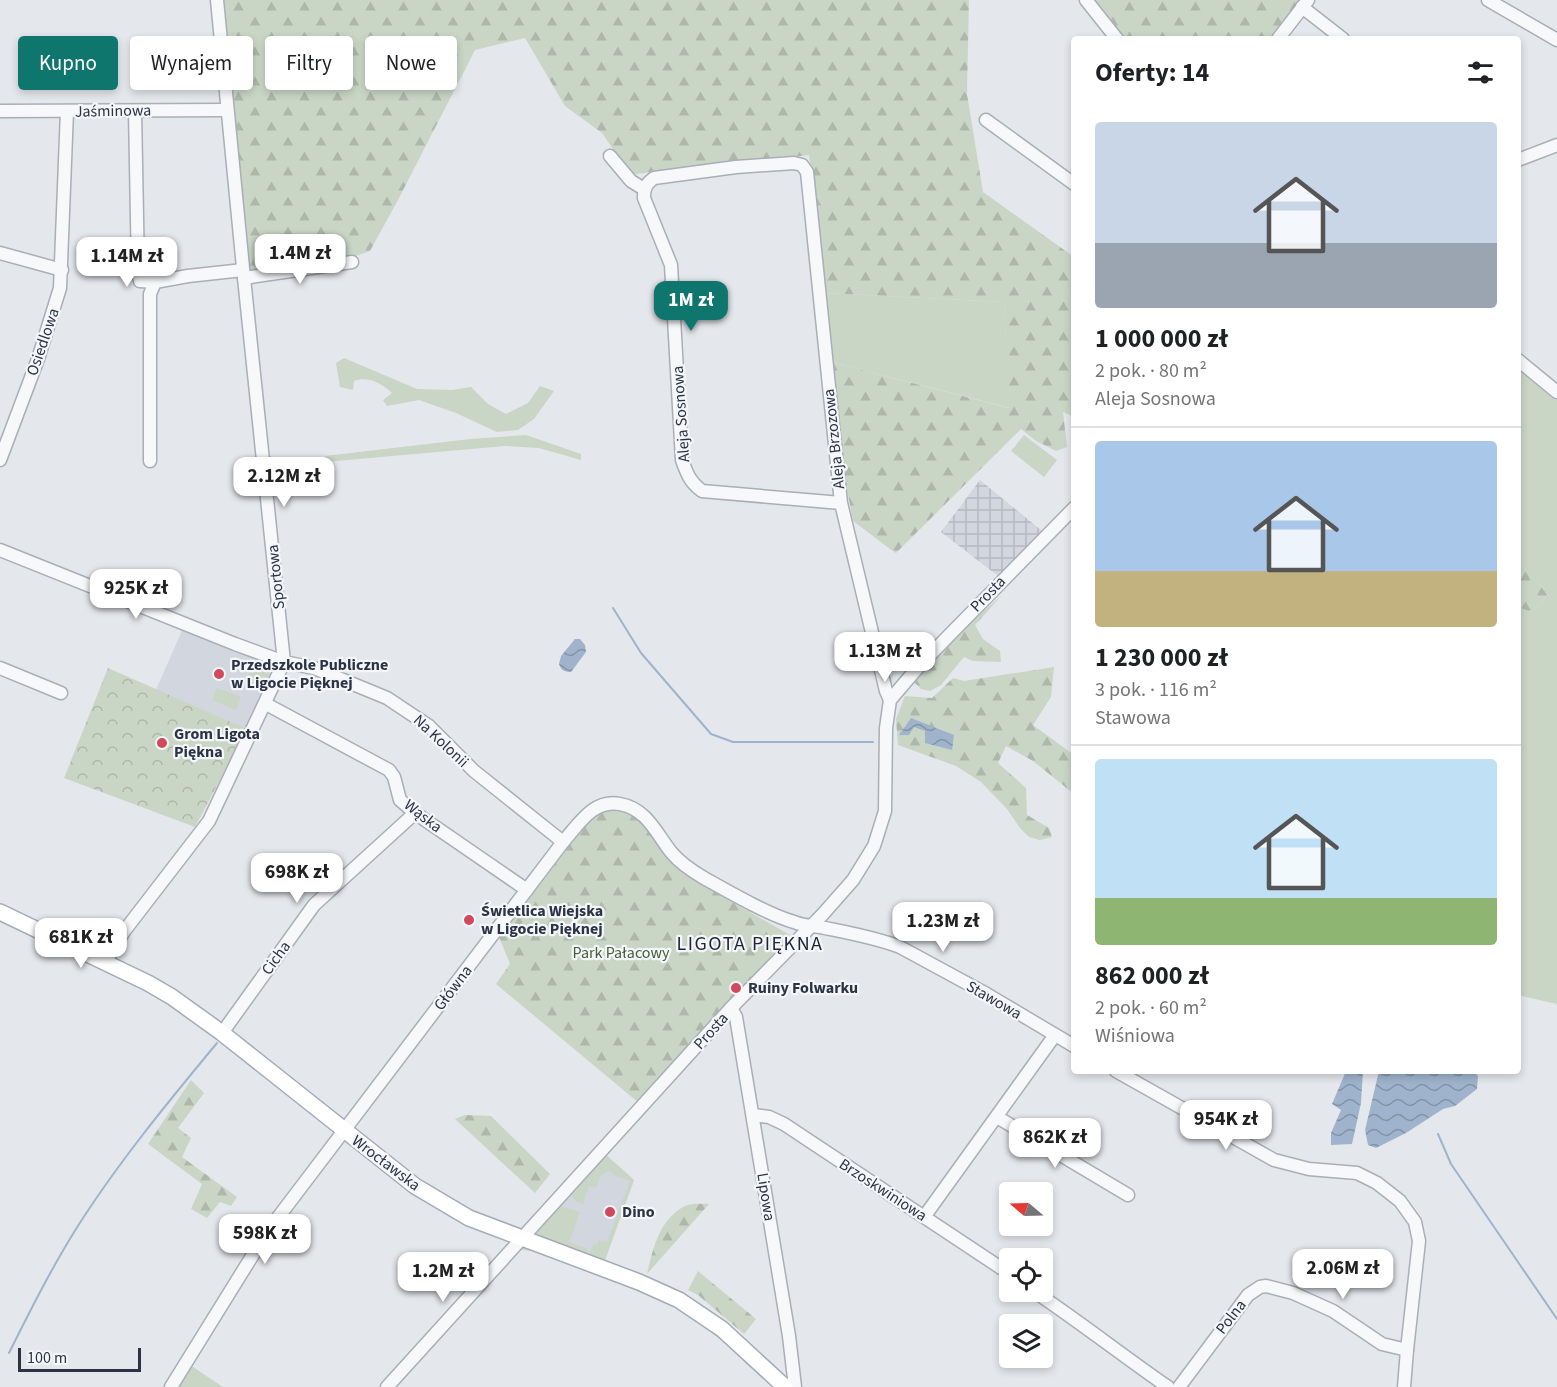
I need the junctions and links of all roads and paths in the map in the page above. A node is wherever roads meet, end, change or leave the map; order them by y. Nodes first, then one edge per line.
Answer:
1 (217, 0) edge
2 (1086, 0) edge
3 (1488, 0) edge
4 (1305, 3) edge
5 (1115, 36) edge
6 (1280, 36) edge
7 (1340, 36) edge
8 (1557, 40) edge
9 (227, 110) junction
10 (0, 111) edge
11 (67, 111) junction
12 (135, 111) junction
13 (986, 120) dead end
14 (1557, 145) edge
15 (610, 156) dead end
16 (1521, 159) edge
17 (1071, 182) edge
18 (644, 189) junction
19 (0, 253) edge
20 (352, 262) dead end
21 (62, 270) junction
22 (243, 274) junction
23 (155, 282) junction
24 (1521, 362) edge
25 (1557, 392) edge
26 (0, 460) edge
27 (150, 461) dead end
28 (841, 503) junction
29 (1071, 511) edge
30 (0, 550) edge
31 (284, 662) junction
32 (0, 668) edge
33 (61, 693) dead end
34 (890, 700) junction
35 (266, 704) junction
36 (414, 813) junction
37 (563, 842) junction
38 (527, 890) junction
39 (0, 912) edge
40 (810, 926) junction
41 (106, 963) junction
42 (731, 1008) junction
43 (222, 1033) junction
44 (1055, 1035) junction
45 (1071, 1044) edge
46 (1121, 1074) edge
47 (753, 1115) junction
48 (997, 1117) junction
49 (344, 1131) junction
50 (1128, 1195) dead end
51 (924, 1217) junction
52 (523, 1239) junction
53 (999, 1268) edge
54 (1050, 1302) edge
55 (1407, 1350) junction
56 (171, 1387) edge
57 (387, 1387) edge
58 (785, 1387) edge
59 (795, 1387) edge
60 (1168, 1387) edge
61 (1179, 1387) edge
62 (1404, 1387) edge

1 - 9 street, Sportowa
2 - 5 street
3 - 8 street
4 - 6 street
4 - 7 street
9 - 12 street, Jaśminowa
9 - 22 street, Sportowa
10 - 11 street, Jaśminowa
11 - 12 street, Jaśminowa
11 - 21 street, Osiedlowa
12 - 23 street
13 - 17 street
14 - 16 street
15 - 18 street
18 - 28 street, Aleja Sosnowa
18 - 28 street, Aleja Brzozowa
19 - 21 street
20 - 22 street
21 - 26 street, Osiedlowa
22 - 23 street
22 - 31 street, Sportowa
23 - 27 street
24 - 25 street
28 - 34 street, Aleja Brzozowa
29 - 34 street, Prosta
30 - 31 street, Na Kolonii
31 - 35 street, Sportowa
31 - 37 street, Na Kolonii
32 - 33 street
34 - 40 street, Prosta
35 - 36 street, Wąska
35 - 41 street, Sportowa
36 - 38 street, Wąska
36 - 43 street, Cicha
37 - 38 street, Główna
37 - 40 street, Główna
38 - 49 street, Główna
39 - 41 main road, Wrocławska
40 - 42 street, Prosta
40 - 44 street, Stawowa
41 - 43 main road, Wrocławska
42 - 47 street, Lipowa
42 - 52 street, Prosta
43 - 49 main road, Wrocławska
44 - 45 street, Stawowa
44 - 48 street
46 - 55 street
47 - 51 street, Brzoskwiniowa
47 - 59 street, Lipowa
48 - 50 street
48 - 51 street
49 - 52 main road, Wrocławska
49 - 56 street, Główna
51 - 53 street, Brzoskwiniowa
52 - 57 street, Prosta
52 - 58 main road, Wrocławska
54 - 60 street
55 - 61 street, Polna
55 - 62 street

